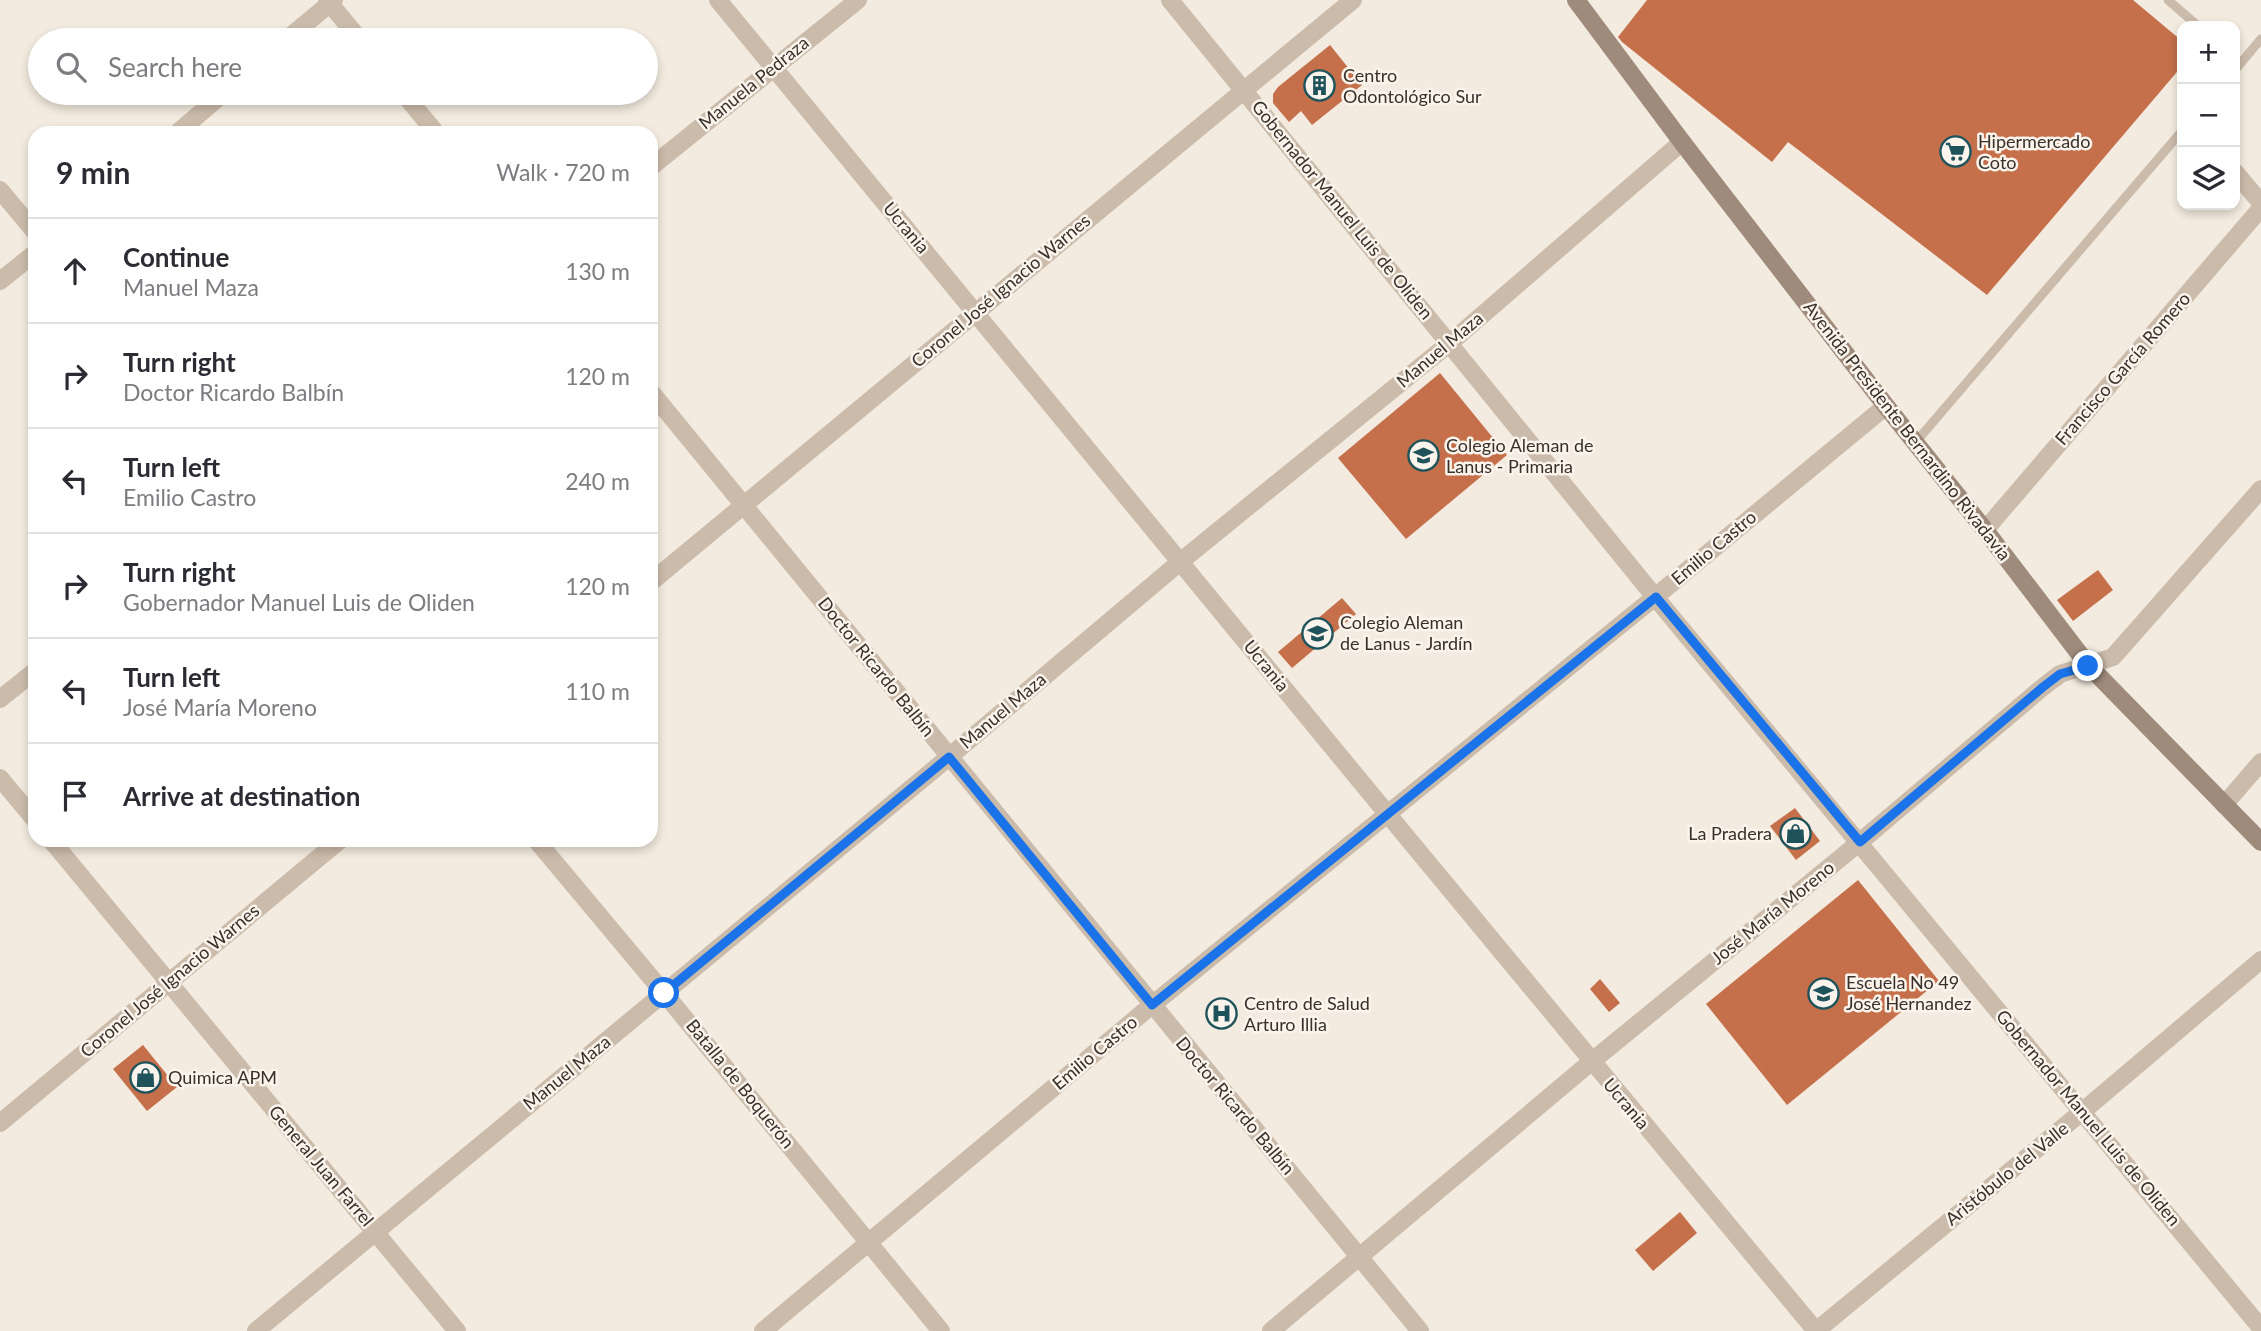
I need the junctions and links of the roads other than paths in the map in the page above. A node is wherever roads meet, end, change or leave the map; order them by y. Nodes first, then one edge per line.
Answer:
1 (718, 0) edge
2 (858, 0) edge
3 (1170, 0) edge
4 (1353, 0) edge
5 (1576, 0) edge
6 (2168, 0) edge
7 (330, 1) edge
8 (2192, 21) edge
9 (300, 28) edge
10 (351, 28) edge
11 (2261, 39) edge
12 (2240, 61) edge
13 (774, 68) junction
14 (1244, 89) junction
15 (210, 105) edge
16 (413, 105) edge
17 (185, 126) edge
18 (430, 126) edge
19 (2177, 137) edge
20 (1682, 142) junction
21 (658, 161) edge
22 (2240, 178) edge
23 (0, 190) edge
24 (2261, 203) edge
25 (2261, 208) edge
26 (28, 224) edge
27 (28, 259) edge
28 (0, 281) edge
29 (976, 312) junction
30 (1451, 342) junction
31 (658, 400) edge
32 (1886, 406) junction
33 (1915, 443) junction
34 (2261, 489) edge
35 (745, 505) junction
36 (1985, 530) junction
37 (1181, 561) junction
38 (658, 576) edge
39 (1656, 597) junction
40 (2088, 666) junction
41 (28, 677) edge
42 (0, 699) edge
43 (949, 757) junction
44 (2261, 762) edge
45 (0, 778) edge
46 (2224, 805) junction
47 (28, 812) edge
48 (1386, 815) junction
49 (1860, 842) junction
50 (2261, 842) edge
51 (57, 847) edge
52 (333, 847) edge
53 (542, 847) edge
54 (2261, 960) edge
55 (169, 983) junction
56 (664, 993) junction
57 (1152, 1005) junction
58 (1591, 1062) junction
59 (2083, 1111) junction
60 (0, 1123) edge
61 (375, 1231) junction
62 (869, 1243) junction
63 (1361, 1257) junction
64 (2261, 1328) edge
65 (256, 1331) edge
66 (457, 1331) edge
67 (763, 1331) edge
68 (941, 1331) edge
69 (1271, 1331) edge
70 (1420, 1331) edge
71 (1816, 1331) edge

1 - 13 street, Ucrania
2 - 13 street, Manuela Pedraza
3 - 14 street, Gobernador Manuel Luis de Oliden
4 - 14 street, Coronel José Ignacio Warnes
5 - 20 street, Avenida Presidente Bernardino Rivadavia
6 - 8 lane
7 - 9 street
7 - 10 street
11 - 12 lane
13 - 21 street, Manuela Pedraza
13 - 29 street, Ucrania
14 - 29 street, Coronel José Ignacio Warnes
14 - 30 street, Gobernador Manuel Luis de Oliden
15 - 17 street
16 - 18 street
19 - 33 lane
20 - 30 street, Manuel Maza
20 - 32 street, Avenida Presidente Bernardino Rivadavia
22 - 24 street
23 - 26 street
25 - 36 street, Francisco García Romero
27 - 28 street
29 - 35 street, Coronel José Ignacio Warnes
29 - 37 street, Ucrania
30 - 37 street, Manuel Maza
30 - 39 street, Gobernador Manuel Luis de Oliden
31 - 35 street, Doctor Ricardo Balbín
32 - 33 street, Avenida Presidente Bernardino Rivadavia
32 - 39 street, Emilio Castro
33 - 36 street, Avenida Presidente Bernardino Rivadavia
34 - 40 street, José María Moreno
35 - 38 street, Coronel José Ignacio Warnes
35 - 43 street, Doctor Ricardo Balbín
36 - 40 street, Avenida Presidente Bernardino Rivadavia
37 - 43 street, Manuel Maza
37 - 48 street, Ucrania
39 - 48 street, Emilio Castro
39 - 49 street, Gobernador Manuel Luis de Oliden
40 - 46 street, Avenida Presidente Bernardino Rivadavia
40 - 49 street, José María Moreno
41 - 42 street
43 - 56 street, Manuel Maza
43 - 57 street, Doctor Ricardo Balbín
44 - 46 street
45 - 47 street
46 - 50 street, Avenida Presidente Bernardino Rivadavia
48 - 57 street, Emilio Castro
48 - 58 street, Ucrania
49 - 58 street, José María Moreno
49 - 59 street, Gobernador Manuel Luis de Oliden
51 - 55 street, General Juan Farrel
52 - 55 street, Coronel José Ignacio Warnes
53 - 56 street, Batalla de Boquerón
54 - 59 street, Aristóbulo del Valle
55 - 60 street, Coronel José Ignacio Warnes
55 - 61 street, General Juan Farrel
56 - 61 street, Manuel Maza
56 - 62 street, Batalla de Boquerón
57 - 62 street, Emilio Castro
57 - 63 street, Doctor Ricardo Balbín
58 - 63 street, José María Moreno
58 - 71 street, Ucrania
59 - 64 street, Gobernador Manuel Luis de Oliden
59 - 71 street, Aristóbulo del Valle
61 - 65 street, Manuel Maza
61 - 66 street, General Juan Farrel
62 - 67 street, Emilio Castro
62 - 68 street, Batalla de Boquerón
63 - 69 street, José María Moreno
63 - 70 street, Doctor Ricardo Balbín

